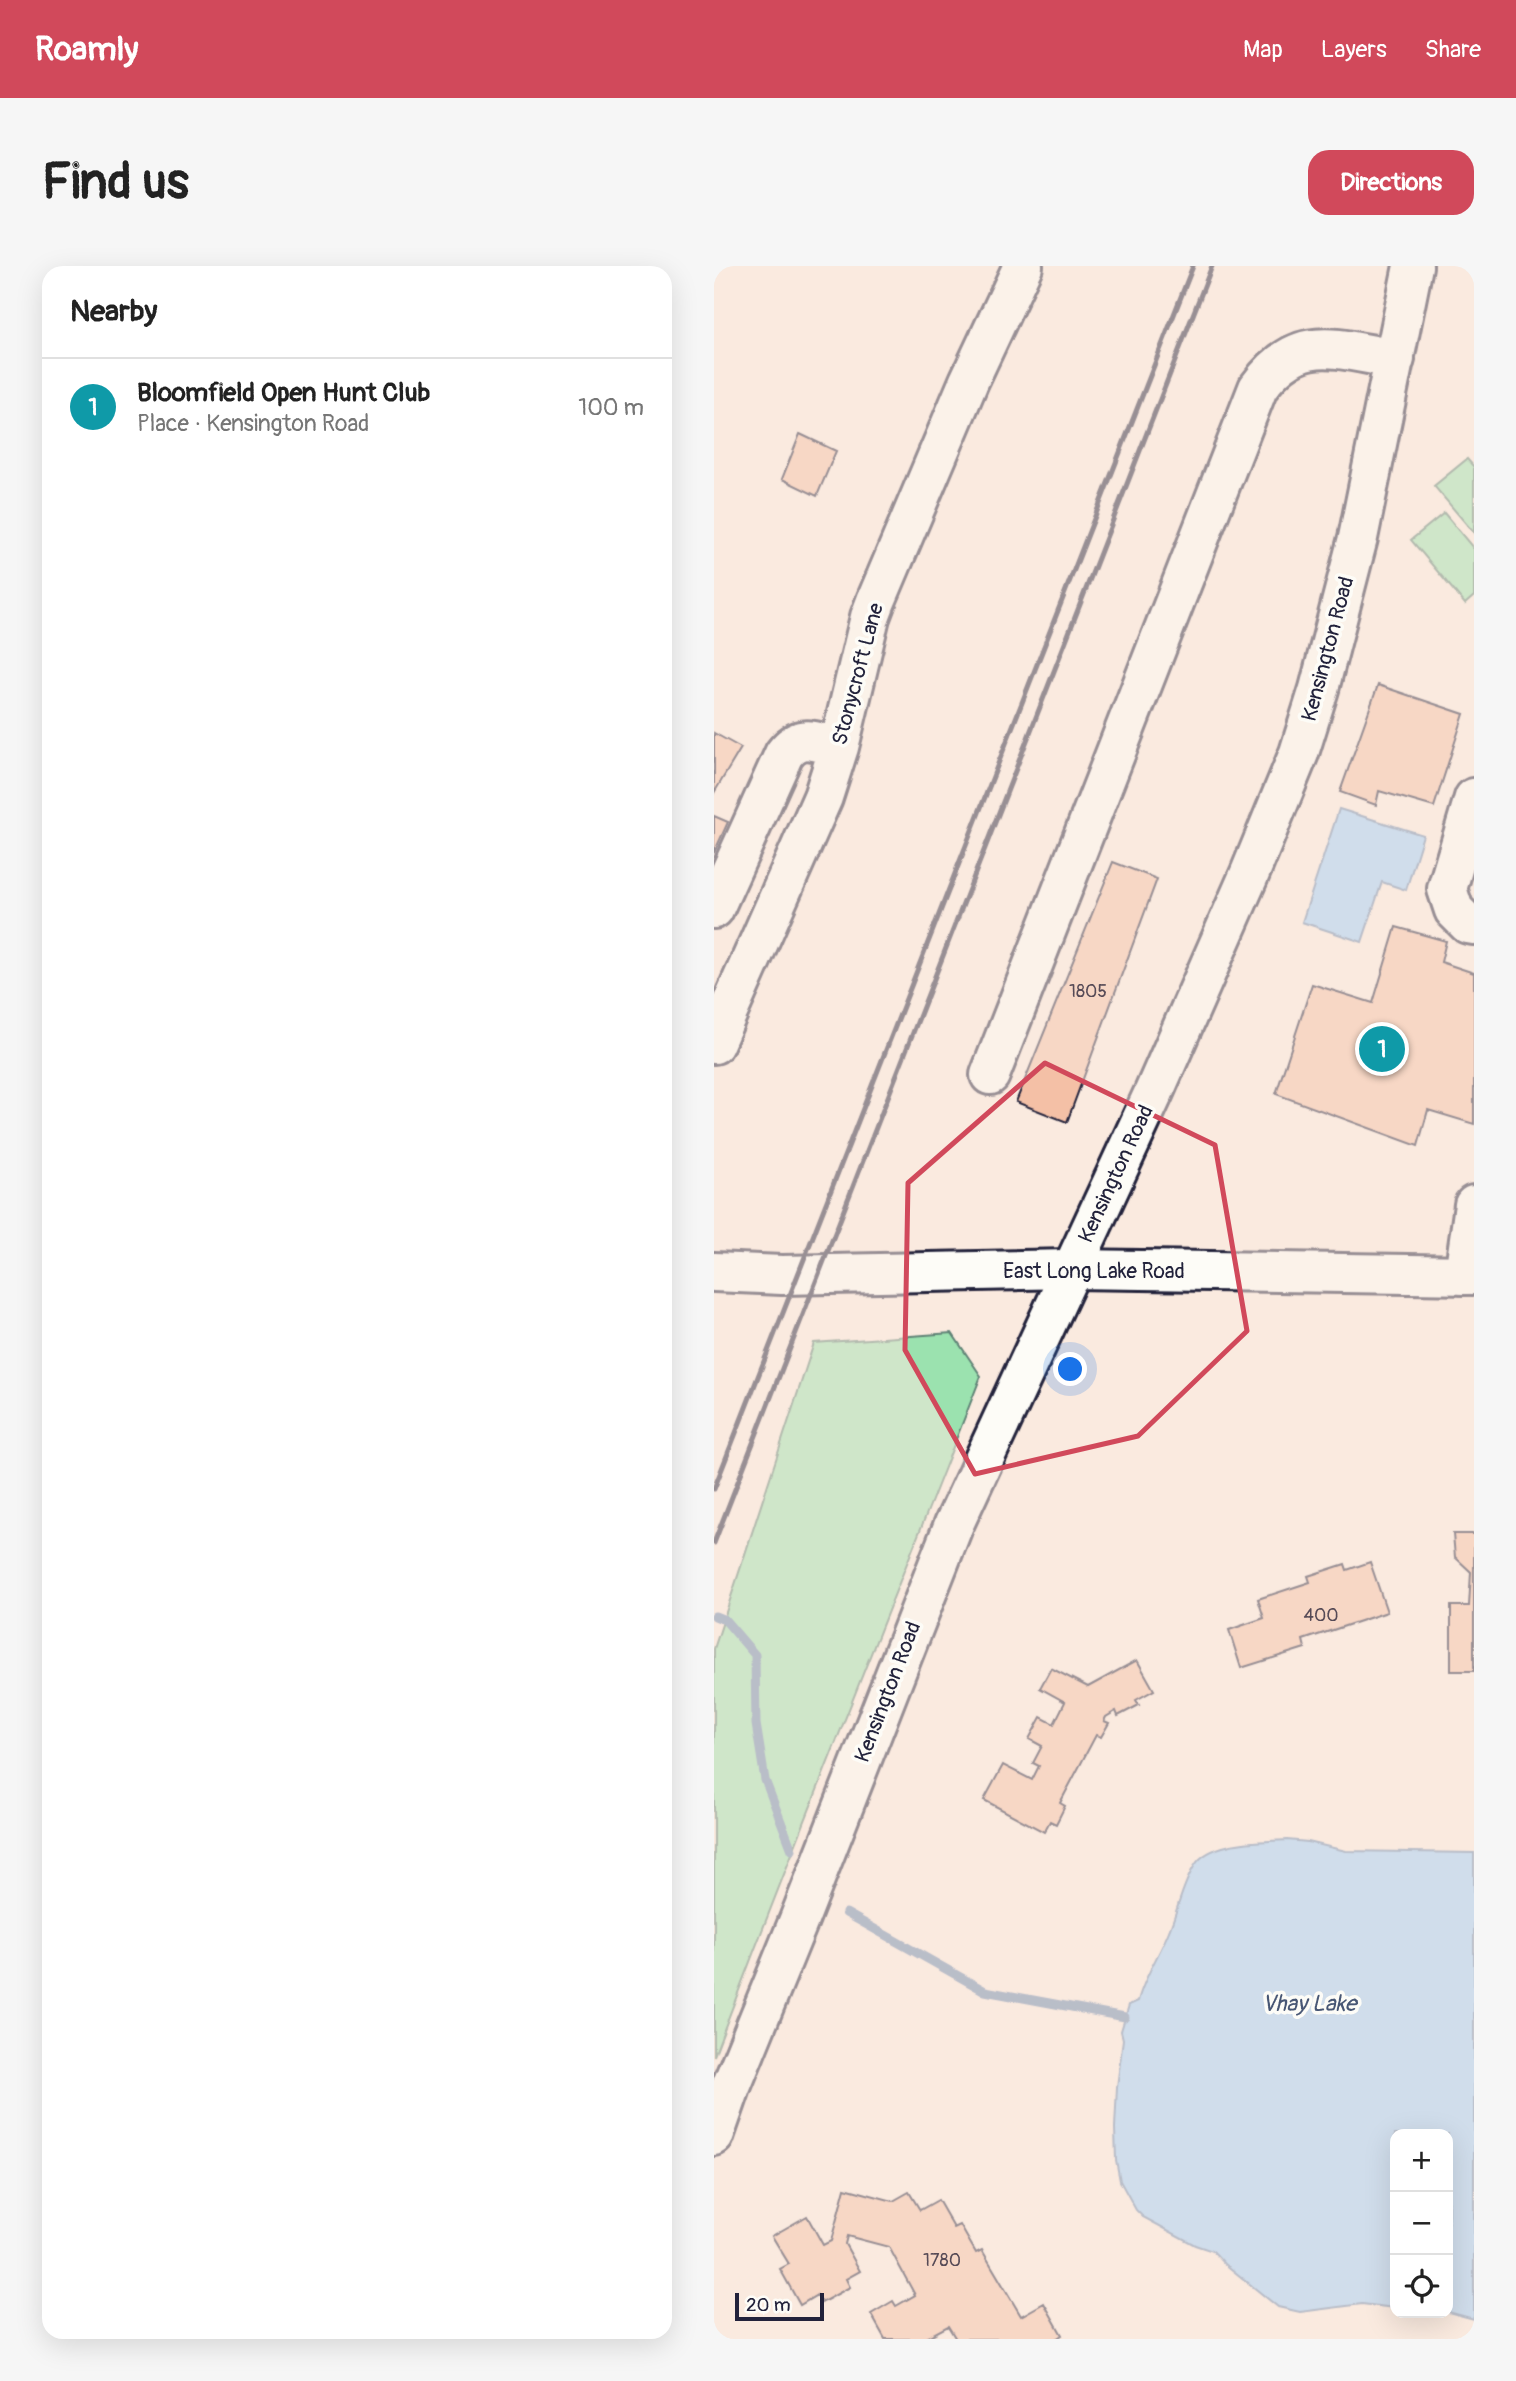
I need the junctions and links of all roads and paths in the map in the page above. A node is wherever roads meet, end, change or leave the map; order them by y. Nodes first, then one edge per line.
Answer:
1 (1023, 266) edge
2 (1413, 266) edge
3 (1395, 359) junction
4 (839, 747) junction
5 (1474, 797) edge
6 (714, 909) edge
7 (1474, 925) edge
8 (717, 1027) edge
9 (990, 1075) dead end
10 (1474, 1205) edge
11 (1072, 1269) junction
12 (714, 1272) edge
13 (1469, 1275) edge
14 (714, 2136) edge

1 - 4 street, Stonycroft Lane
2 - 3 street, Kensington Road
3 - 9 street
3 - 11 street, Kensington Road
4 - 6 street
4 - 8 street, Stonycroft Lane
5 - 7 street
10 - 13 street
11 - 12 street, East Long Lake Road
11 - 13 street, East Long Lake Road
11 - 14 street, Kensington Road

